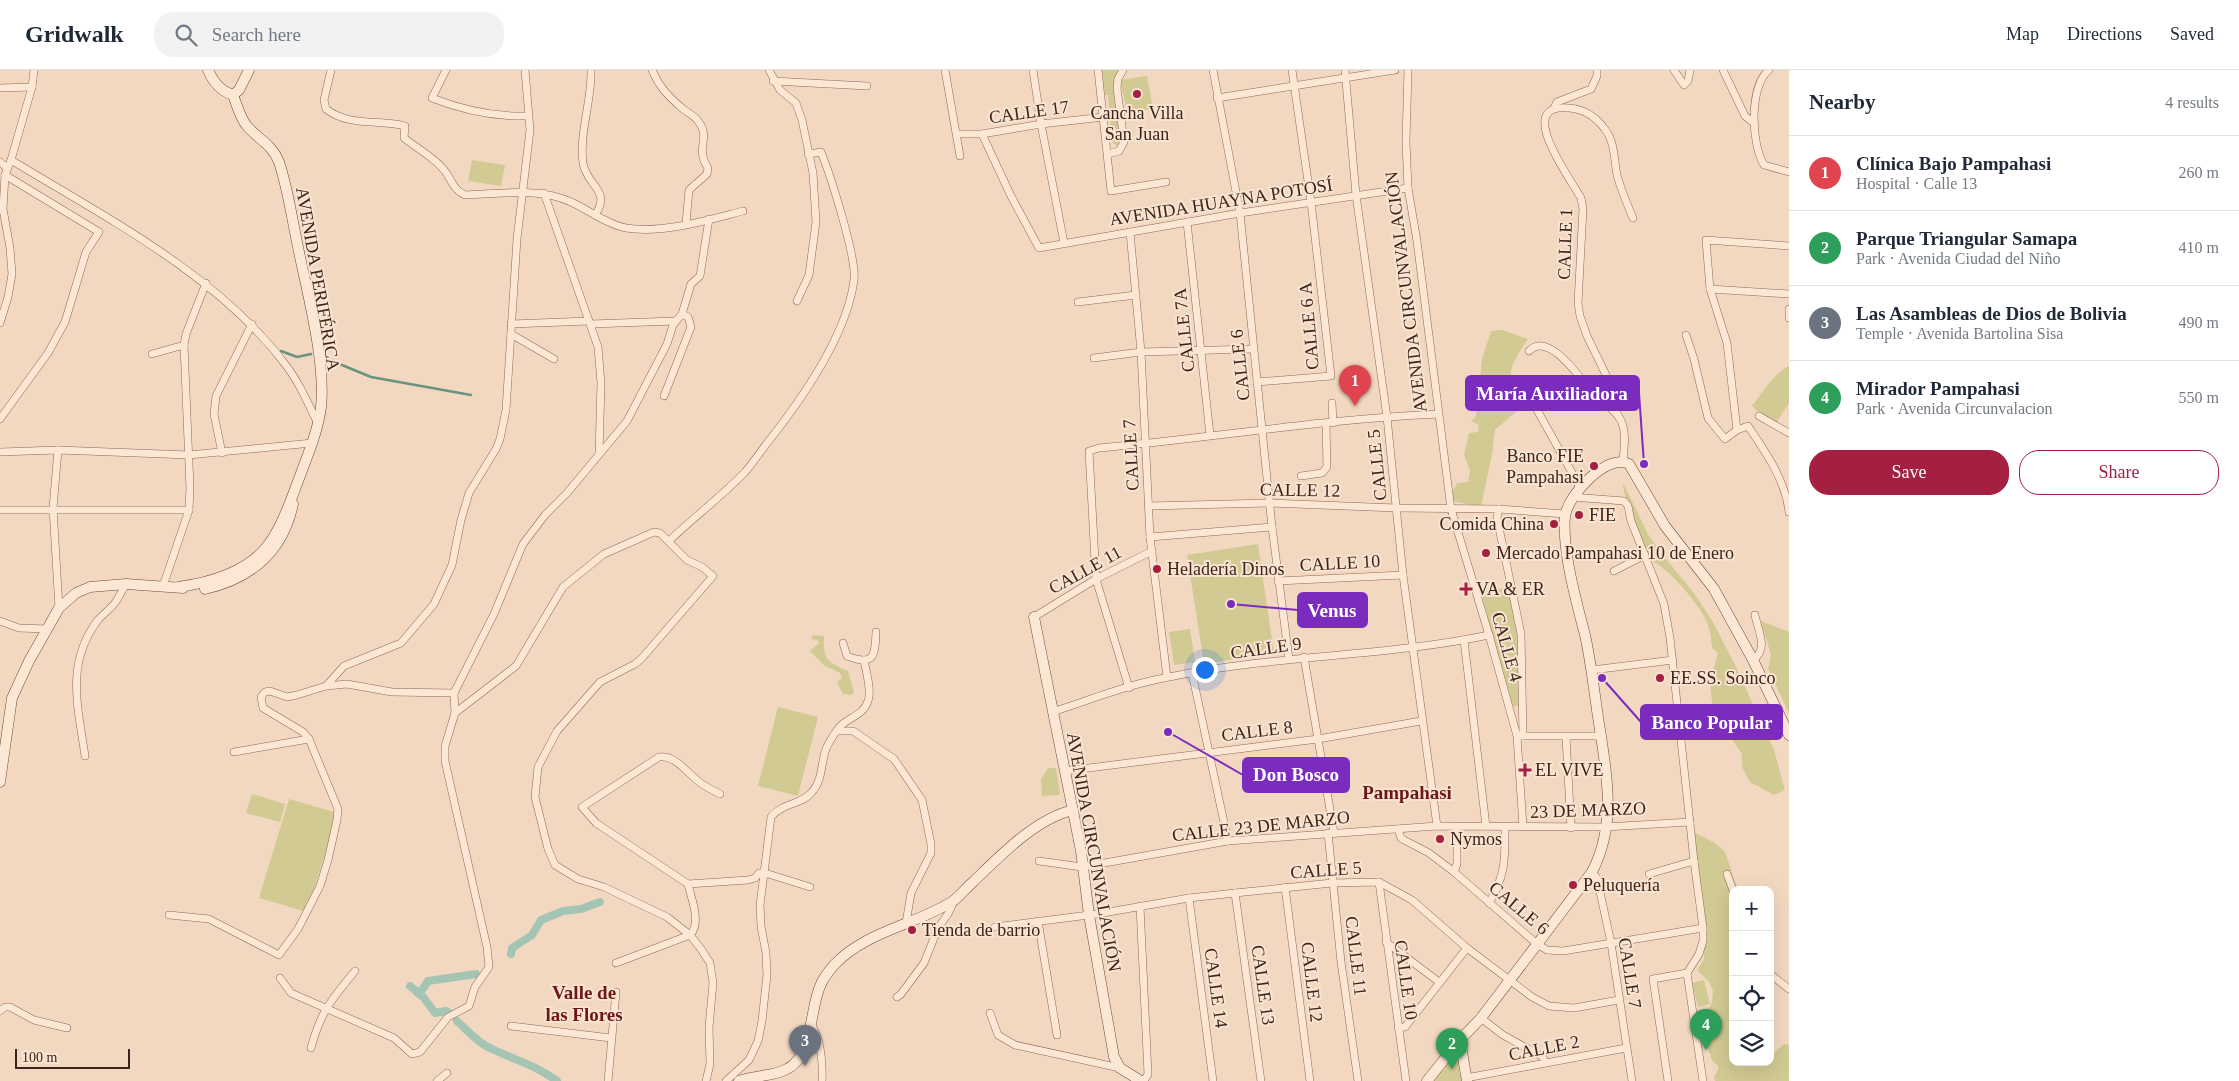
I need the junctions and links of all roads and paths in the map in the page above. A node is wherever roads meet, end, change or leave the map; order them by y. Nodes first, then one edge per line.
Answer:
1 (34, 70) edge
2 (208, 70) edge
3 (249, 70) edge
4 (331, 70) edge
5 (446, 70) edge
6 (525, 70) edge
7 (591, 70) edge
8 (652, 70) edge
9 (769, 70) edge
10 (945, 70) edge
11 (1033, 70) edge
12 (1098, 70) edge
13 (1123, 70) edge
14 (1213, 70) edge
15 (1292, 70) edge
16 (1395, 70) edge
17 (1408, 70) edge
18 (1597, 70) edge
19 (1674, 70) edge
20 (1690, 70) edge
21 (1724, 70) edge
22 (1769, 70) edge
23 (1346, 72) edge
24 (773, 81) junction
25 (867, 86) dead end
26 (1294, 86) junction
27 (32, 87) junction
28 (0, 88) edge
29 (233, 95) junction
30 (1217, 98) junction
31 (1554, 108) junction
32 (528, 116) junction
33 (1104, 117) junction
34 (1754, 123) junction
35 (1040, 124) junction
36 (957, 134) junction
37 (982, 134) junction
38 (808, 154) junction
39 (1108, 154) junction
40 (960, 156) dead end
41 (11, 160) junction
42 (0, 162) edge
43 (6, 171) junction
44 (1789, 172) edge
45 (1166, 182) dead end
46 (1408, 188) junction
47 (544, 193) junction
48 (523, 194) junction
49 (1356, 195) junction
50 (1311, 202) junction
51 (743, 211) dead end
52 (1240, 213) junction
53 (595, 215) junction
54 (1633, 218) dead end
55 (709, 219) junction
56 (1187, 222) junction
57 (686, 223) junction
58 (1130, 232) junction
59 (1064, 243) junction
60 (1789, 246) edge
61 (206, 284) junction
62 (1710, 289) junction
63 (1789, 294) edge
64 (1136, 295) junction
65 (797, 301) dead end
66 (1078, 302) dead end
67 (1789, 309) edge
68 (682, 314) junction
69 (1789, 318) edge
70 (675, 321) junction
71 (590, 322) junction
72 (0, 323) edge
73 (252, 324) junction
74 (511, 324) junction
75 (511, 334) junction
76 (1686, 335) dead end
77 (184, 345) junction
78 (1253, 348) junction
79 (1202, 350) junction
80 (1529, 351) dead end
81 (1141, 352) junction
82 (152, 354) dead end
83 (1094, 358) dead end
84 (554, 360) dead end
85 (1257, 382) junction
86 (664, 396) dead end
87 (1531, 399) dead end
88 (1332, 403) dead end
89 (1438, 414) junction
90 (1759, 416) dead end
91 (1387, 417) junction
92 (0, 419) edge
93 (1620, 419) junction
94 (1330, 423) junction
95 (318, 425) junction
96 (1737, 430) junction
97 (1262, 431) junction
98 (1789, 433) edge
99 (1210, 435) junction
100 (312, 443) junction
101 (1146, 444) junction
102 (58, 450) junction
103 (0, 452) edge
104 (222, 453) junction
105 (599, 454) junction
106 (189, 455) junction
107 (1623, 460) junction
108 (1301, 476) dead end
109 (1580, 487) junction
110 (1572, 497) junction
111 (1269, 503) junction
112 (1148, 506) junction
113 (53, 508) junction
114 (1396, 508) junction
115 (1451, 509) junction
116 (1499, 509) junction
117 (0, 510) edge
118 (189, 510) junction
119 (1789, 512) edge
120 (1566, 514) junction
121 (1272, 527) junction
122 (1150, 537) junction
123 (669, 541) junction
124 (1152, 551) junction
125 (1645, 556) junction
126 (1614, 572) dead end
127 (1403, 575) junction
128 (1096, 579) junction
129 (1278, 581) junction
130 (126, 584) junction
131 (163, 586) junction
132 (59, 608) junction
133 (1755, 615) dead end
134 (1034, 617) joint
135 (0, 622) edge
136 (47, 629) junction
137 (876, 632) dead end
138 (1489, 635) junction
139 (1464, 640) junction
140 (843, 643) dead end
141 (1412, 647) junction
142 (1304, 657) junction
143 (1289, 659) junction
144 (864, 660) junction
145 (1673, 660) junction
146 (1753, 660) junction
147 (1592, 670) junction
148 (1192, 673) junction
149 (1167, 677) junction
150 (326, 686) junction
151 (1129, 688) junction
152 (454, 693) junction
153 (1052, 712) junction
154 (455, 713) junction
155 (1421, 721) junction
156 (836, 731) junction
157 (1789, 735) edge
158 (1520, 736) junction
159 (1566, 736) junction
160 (1601, 736) junction
161 (309, 739) junction
162 (1318, 739) junction
163 (234, 752) dead end
164 (1209, 752) junction
165 (85, 756) dead end
166 (1065, 771) junction
167 (0, 782) edge
168 (720, 794) dead end
169 (1073, 810) junction
170 (1690, 822) junction
171 (1437, 826) junction
172 (1486, 826) junction
173 (1457, 827) junction
174 (1505, 827) junction
175 (1522, 827) junction
176 (1605, 827) junction
177 (1571, 828) junction
178 (1398, 829) junction
179 (1331, 833) junction
180 (1228, 841) junction
181 (1039, 861) dead end
182 (1694, 862) junction
183 (1082, 866) junction
184 (1454, 872) junction
185 (1592, 872) junction
186 (765, 873) junction
187 (1648, 874) dead end
188 (1727, 874) dead end
189 (1378, 882) junction
190 (1332, 883) junction
191 (688, 884) junction
192 (1732, 886) edge
193 (810, 887) dead end
194 (1285, 887) junction
195 (1235, 893) junction
196 (1189, 898) junction
197 (954, 900) junction
198 (1489, 903) junction
199 (1140, 906) junction
200 (1089, 914) junction
201 (170, 916) dead end
202 (1038, 921) junction
203 (906, 923) junction
204 (996, 927) dead end
205 (1703, 928) junction
206 (690, 935) junction
207 (1386, 942) junction
208 (1610, 943) junction
209 (1537, 944) junction
210 (1467, 948) junction
211 (616, 962) dead end
212 (355, 971) dead end
213 (1687, 973) junction
214 (1773, 976) edge
215 (280, 978) dead end
216 (1510, 981) junction
217 (1439, 982) junction
218 (1789, 989) edge
219 (616, 992) dead end
220 (897, 997) dead end
221 (1619, 1000) junction
222 (326, 1007) junction
223 (0, 1011) edge
224 (990, 1013) dead end
225 (1481, 1018) junction
226 (811, 1024) junction
227 (511, 1026) dead end
228 (67, 1028) dead end
229 (1398, 1028) junction
230 (1057, 1034) dead end
231 (611, 1038) junction
232 (1460, 1040) junction
233 (311, 1048) dead end
234 (1626, 1048) junction
235 (1546, 1063) junction
236 (1120, 1068) junction
237 (447, 1073) dead end
238 (1467, 1080) edge
239 (437, 1081) edge
240 (608, 1081) edge
241 (706, 1081) edge
242 (726, 1081) edge
243 (739, 1081) edge
244 (822, 1081) edge
245 (1143, 1081) edge
246 (1213, 1081) edge
247 (1261, 1081) edge
248 (1310, 1081) edge
249 (1358, 1081) edge
250 (1406, 1081) edge
251 (1427, 1081) edge
252 (1632, 1081) edge
253 (1668, 1081) edge
254 (1703, 1081) edge

1 - 27 street
2 - 29 main road
3 - 29 main road
4 - 48 street
5 - 32 street
6 - 32 street
7 - 53 street
8 - 57 street
9 - 24 street
10 - 36 street
11 - 35 street
12 - 33 street
13 - 39 street
14 - 30 street, CALLE 6
15 - 26 street
16 - 23 street
17 - 46 street, AVENIDA CIRCUNVALACIÓN
18 - 31 street
19 - 20 street
21 - 34 street
22 - 34 street
23 - 26 street
23 - 49 street, CALLE 5
24 - 25 street
24 - 38 street
26 - 30 street
26 - 50 street
27 - 28 street
27 - 41 street
29 - 95 main road, AVENIDA PERIFÉRICA
30 - 52 street, CALLE 6
31 - 54 street
31 - 93 street, CALLE 1
32 - 48 street
33 - 35 street, CALLE 17
33 - 39 street
34 - 44 street
35 - 37 street, CALLE 17
35 - 59 street
36 - 37 street, CALLE 17
36 - 40 street
37 - 59 street, AVENIDA HUAYNA POTOSÍ
38 - 65 street
38 - 123 street
39 - 45 street
41 - 43 street
41 - 61 street
42 - 43 street
43 - 72 street
43 - 92 street
46 - 49 street, AVENIDA HUAYNA POTOSÍ
46 - 89 street, AVENIDA CIRCUNVALACIÓN
47 - 48 street
47 - 53 street
47 - 71 street
48 - 74 street
49 - 50 street, AVENIDA HUAYNA POTOSÍ
49 - 91 street, CALLE 5
50 - 52 street, AVENIDA HUAYNA POTOSÍ
50 - 85 street, CALLE 6 A
51 - 55 street
52 - 56 street, AVENIDA HUAYNA POTOSÍ
52 - 78 street, CALLE 6
53 - 57 street
55 - 57 street
55 - 68 street
56 - 58 street, AVENIDA HUAYNA POTOSÍ
56 - 79 street, CALLE 7A
58 - 59 street, AVENIDA HUAYNA POTOSÍ
58 - 64 street, CALLE 7
60 - 62 street
61 - 73 street
61 - 77 street
62 - 63 street
62 - 96 street
64 - 66 street
64 - 81 street, CALLE 7
67 - 69 street
68 - 70 street
68 - 86 street
70 - 71 street
70 - 105 street
71 - 74 street
71 - 105 street
73 - 95 street
73 - 104 street
74 - 75 street
75 - 84 street
75 - 150 street
76 - 96 street
77 - 82 street
77 - 106 street
78 - 79 street
78 - 85 street, CALLE 6
79 - 81 street
79 - 99 street, CALLE 7A
80 - 93 street
81 - 83 street
81 - 101 street, CALLE 7
85 - 97 street, CALLE 6
87 - 109 street
88 - 94 street
89 - 91 street
89 - 115 street, AVENIDA CIRCUNVALACIÓN
90 - 98 street
91 - 94 street
91 - 114 street, CALLE 5
93 - 107 street
94 - 97 street
94 - 108 street
95 - 100 main road, AVENIDA PERIFÉRICA
96 - 119 street
97 - 99 street
97 - 111 street, CALLE 6
99 - 101 street
100 - 104 street
100 - 131 main road, AVENIDA PERIFÉRICA
101 - 112 street, CALLE 7
101 - 128 street
102 - 103 street
102 - 106 street
102 - 113 street
104 - 106 street
105 - 152 street
106 - 118 street
107 - 109 main road
107 - 146 main road
109 - 110 main road
110 - 120 main road
110 - 125 street
111 - 112 street, CALLE 12
111 - 114 street, CALLE 12
111 - 121 street, CALLE 6
112 - 122 street, CALLE 7
113 - 117 street
113 - 118 street
113 - 132 street
114 - 115 street, CALLE 12
114 - 127 street, CALLE 5
115 - 116 street, CALLE 12
115 - 138 street, CALLE 4
116 - 120 street, CALLE 12
116 - 158 street
118 - 131 street
120 - 147 main road
121 - 122 street
121 - 129 street, CALLE 6
122 - 124 street, CALLE 7
123 - 154 street
123 - 206 street
124 - 128 street, CALLE 11
124 - 149 street, CALLE 7
125 - 126 street
125 - 145 street
127 - 129 street, CALLE 10
127 - 141 street, CALLE 5
128 - 134 street, CALLE 11
128 - 151 street
129 - 143 street, CALLE 6
130 - 131 main road, AVENIDA PERIFÉRICA
130 - 132 main road, AVENIDA PERIFÉRICA
130 - 165 street
132 - 136 main road, AVENIDA PERIFÉRICA
133 - 146 street
134 - 153 main road, AVENIDA CIRCUNVALACIÓN
135 - 136 street
136 - 167 main road, AVENIDA PERIFÉRICA
137 - 144 street
138 - 139 street, CALLE 9
138 - 158 street, CALLE 4
139 - 141 street, CALLE 9
139 - 172 street
140 - 144 street
141 - 142 street, CALLE 9
141 - 155 street, CALLE 5
142 - 143 street, CALLE 9
142 - 162 street
143 - 148 street, CALLE 9
144 - 156 street
145 - 147 street
145 - 170 street
146 - 157 main road
147 - 160 main road
148 - 149 street, CALLE 9
148 - 164 street
149 - 151 street, CALLE 9
150 - 152 street
150 - 161 street
151 - 153 street, CALLE 9
152 - 154 street
153 - 166 main road, AVENIDA CIRCUNVALACIÓN
154 - 222 street
155 - 162 street, CALLE 8
155 - 171 street, CALLE 5
156 - 186 street
156 - 203 street
158 - 159 street
158 - 175 street, CALLE 4
159 - 160 street
159 - 177 street
160 - 176 main road
161 - 163 street
161 - 201 street
162 - 164 street, CALLE 8
162 - 179 street
164 - 166 street, CALLE 8
164 - 180 street
166 - 169 main road, AVENIDA CIRCUNVALACIÓN
168 - 191 street
169 - 183 main road, AVENIDA CIRCUNVALACIÓN
169 - 197 main road
170 - 176 street, 23 DE MARZO
170 - 182 street
171 - 173 street, CALLE 23 DE MARZO
171 - 178 street, CALLE 23 DE MARZO
172 - 173 street, CALLE 23 DE MARZO
172 - 174 street, 23 DE MARZO
173 - 184 street
174 - 175 street, 23 DE MARZO
174 - 198 street
175 - 177 street, 23 DE MARZO
176 - 177 street, 23 DE MARZO
176 - 185 main road
178 - 179 street, CALLE 23 DE MARZO
178 - 184 street, CALLE 6
179 - 180 street, CALLE 23 DE MARZO
179 - 190 street, CALLE 11
180 - 183 street, CALLE 23 DE MARZO
181 - 183 street, CALLE 23 DE MARZO
182 - 187 street
182 - 205 street
183 - 200 main road, AVENIDA CIRCUNVALACIÓN
184 - 198 street, CALLE 6
185 - 208 street, CALLE 7
185 - 209 main road
186 - 191 street
186 - 193 street
186 - 242 street
188 - 192 street
189 - 190 street, CALLE 5
189 - 207 street, CALLE 10
189 - 210 street, CALLE 5
190 - 194 street, CALLE 5
190 - 249 street, CALLE 11
191 - 206 street
194 - 195 street, CALLE 5
194 - 248 street, CALLE 12
195 - 196 street, CALLE 5
195 - 247 street, CALLE 13
196 - 199 street, CALLE 5
196 - 246 street, CALLE 14
197 - 203 main road
197 - 220 street
198 - 209 street, CALLE 6
199 - 200 street, CALLE 5
199 - 245 street
200 - 202 street, CALLE 5
200 - 236 main road, AVENIDA CIRCUNVALACIÓN
202 - 204 street, CALLE 5
202 - 230 street
203 - 226 main road
205 - 208 street, CALLE 6
205 - 213 street
206 - 211 street
206 - 241 street
207 - 217 street
207 - 229 street, CALLE 10
208 - 209 street, CALLE 6
208 - 221 street, CALLE 7
209 - 216 main road
210 - 216 street, CALLE 5
210 - 217 street
212 - 222 street
213 - 253 street
213 - 254 street
214 - 218 street
215 - 222 street
216 - 221 street, CALLE 5
216 - 225 main road
217 - 229 street
219 - 231 street
221 - 234 street, CALLE 7
222 - 233 street
223 - 228 street
224 - 236 street
225 - 232 main road
225 - 235 street
226 - 243 main road
226 - 244 street
227 - 231 street
229 - 250 street, CALLE 10
231 - 240 street
232 - 238 main road
232 - 251 main road
234 - 235 street, CALLE 2
234 - 252 street, CALLE 7
235 - 238 street, CALLE 2
236 - 245 main road
237 - 239 street

